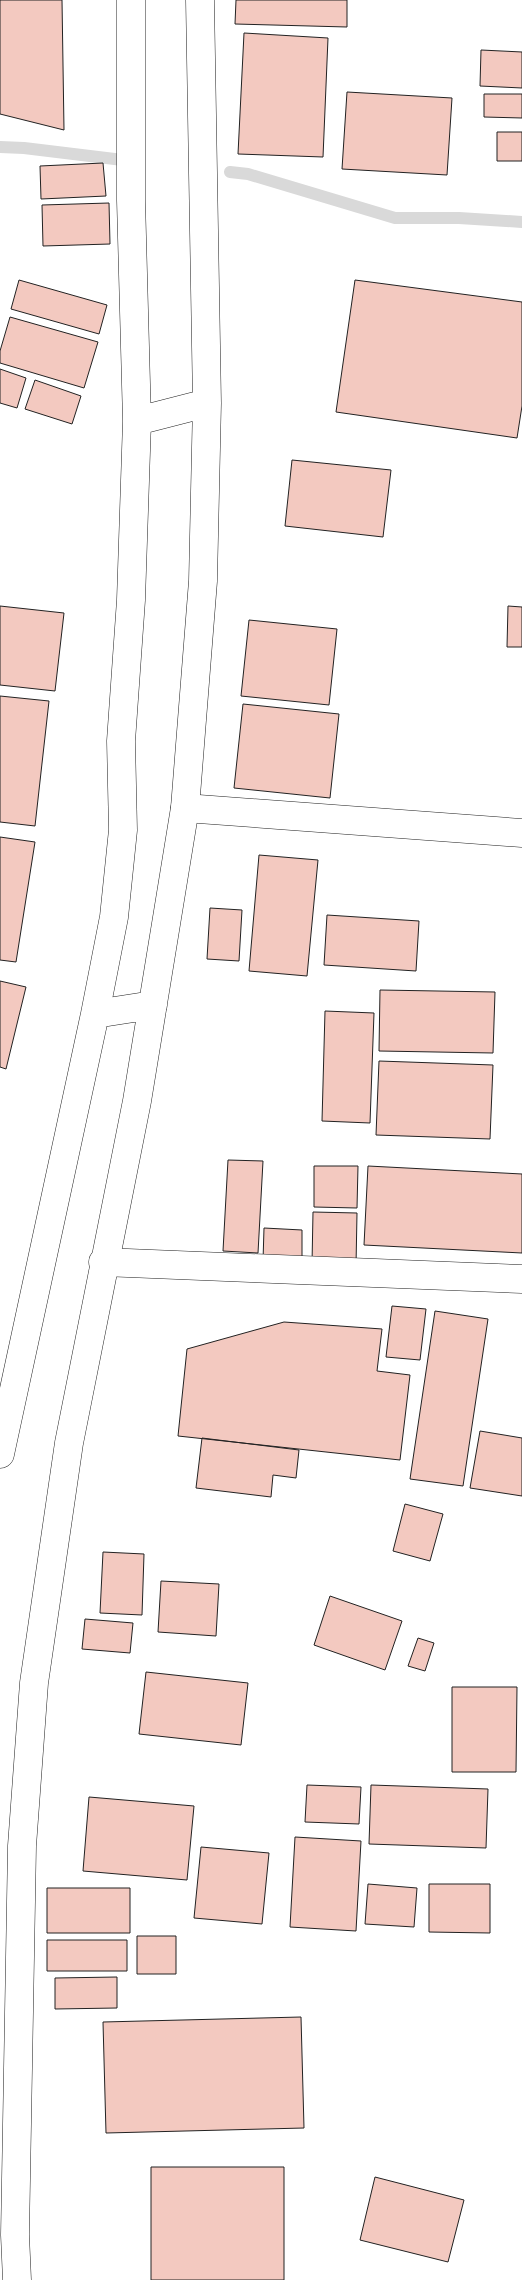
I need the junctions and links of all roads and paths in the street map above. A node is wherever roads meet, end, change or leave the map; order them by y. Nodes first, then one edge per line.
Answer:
1 (131, 0) edge
2 (200, 0) edge
3 (208, 402) junction
4 (137, 421) junction
5 (185, 808) junction
6 (522, 833) edge
7 (153, 1005) junction
8 (95, 1014) junction
9 (104, 1262) junction
10 (522, 1279) edge
11 (0, 1454) edge
12 (16, 2280) edge

1 - 4 main road
2 - 3 main road
3 - 4 main road
3 - 5 main road
4 - 8 main road
5 - 6 main road
5 - 7 main road
7 - 8 main road
7 - 9 main road
8 - 11 main road
9 - 10 main road
9 - 12 main road

